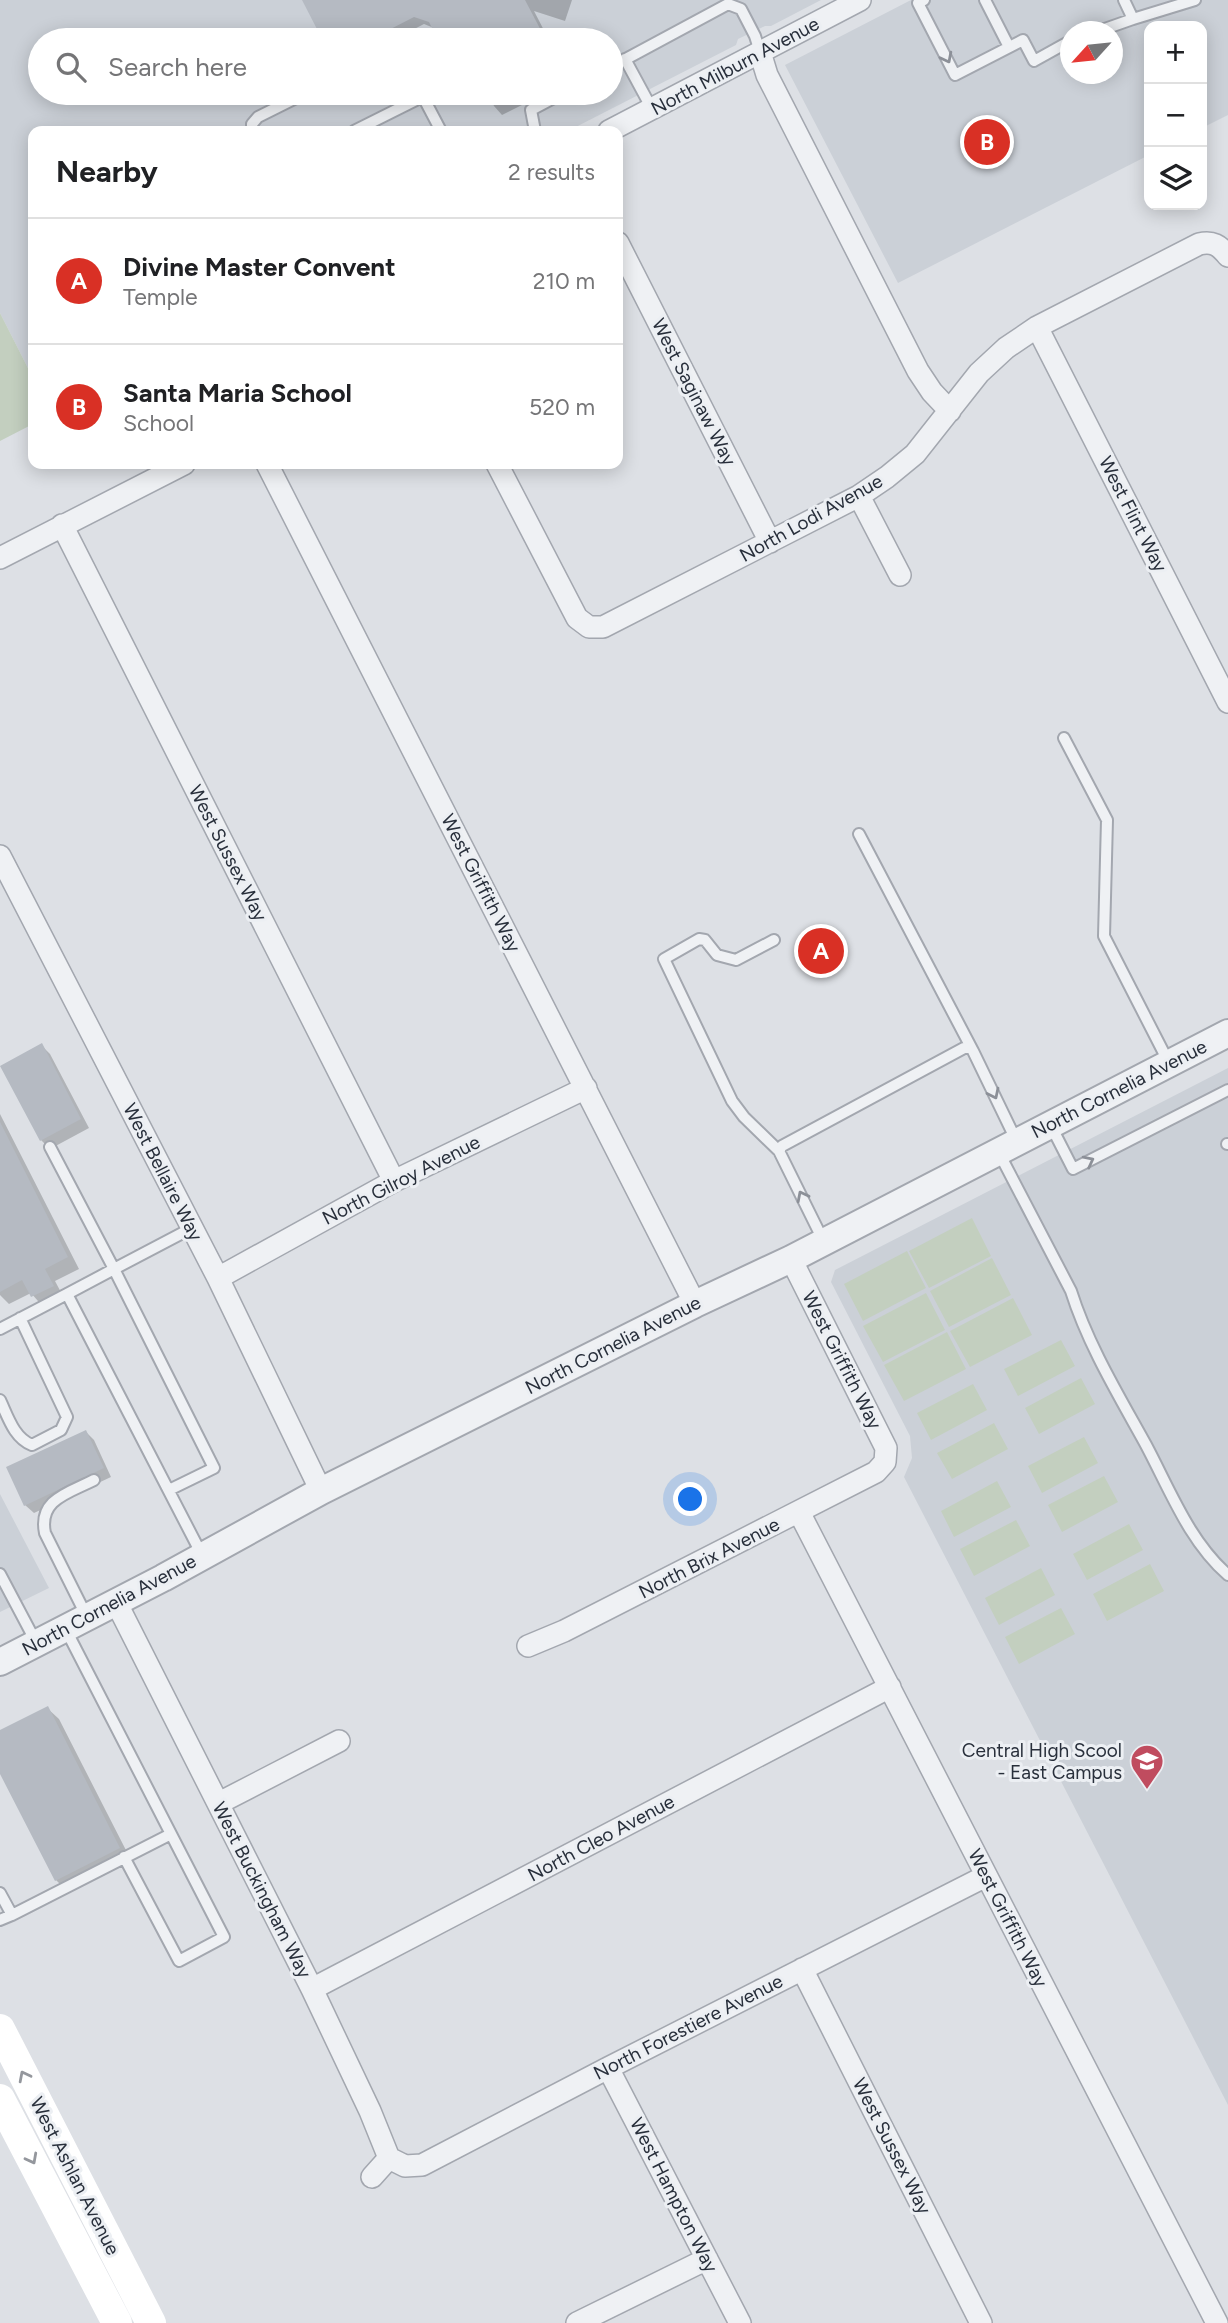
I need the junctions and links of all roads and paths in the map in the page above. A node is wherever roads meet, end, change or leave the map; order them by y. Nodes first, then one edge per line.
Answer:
1 (860, 0) edge
2 (985, 0) edge
3 (1124, 0) edge
4 (1195, 0) edge
5 (920, 1) edge
6 (1133, 19) junction
7 (1123, 23) edge
8 (1009, 47) junction
9 (1060, 47) edge
10 (760, 52) junction
11 (625, 59) joint
12 (282, 105) edge
13 (404, 105) edge
14 (428, 105) edge
15 (540, 105) edge
16 (652, 109) junction
17 (252, 126) edge
18 (364, 126) edge
19 (438, 126) edge
20 (535, 126) edge
21 (619, 126) edge
22 (1223, 250) edge
23 (623, 253) edge
24 (1037, 327) junction
25 (950, 411) junction
26 (174, 469) edge
27 (270, 469) edge
28 (500, 469) edge
29 (859, 496) junction
30 (62, 525) junction
31 (769, 542) junction
32 (0, 558) edge
33 (900, 575) dead end
34 (1228, 702) edge
35 (1064, 738) dead end
36 (859, 834) dead end
37 (0, 856) edge
38 (774, 940) dead end
39 (1228, 1033) edge
40 (969, 1048) junction
41 (1169, 1063) junction
42 (586, 1088) junction
43 (1228, 1090) edge
44 (1050, 1124) junction
45 (1007, 1146) junction
46 (50, 1147) dead end
47 (779, 1151) junction
48 (394, 1181) junction
49 (192, 1228) junction
50 (824, 1241) junction
51 (791, 1259) junction
52 (114, 1269) junction
53 (218, 1278) junction
54 (67, 1294) junction
55 (695, 1304) junction
56 (20, 1318) junction
57 (0, 1329) edge
58 (0, 1400) edge
59 (885, 1462) joint
60 (94, 1480) dead end
61 (169, 1490) junction
62 (321, 1491) junction
63 (799, 1512) junction
64 (202, 1557) junction
65 (0, 1574) edge
66 (1228, 1575) edge
67 (116, 1602) junction
68 (76, 1623) junction
69 (37, 1644) junction
70 (528, 1646) dead end
71 (0, 1662) edge
72 (890, 1686) junction
73 (339, 1741) dead end
74 (219, 1804) junction
75 (171, 1833) junction
76 (124, 1857) junction
77 (986, 1876) junction
78 (0, 1893) edge
79 (12, 1915) junction
80 (0, 1920) edge
81 (802, 1969) junction
82 (312, 1989) junction
83 (0, 2029) edge
84 (608, 2068) junction
85 (0, 2099) edge
86 (390, 2158) junction
87 (372, 2177) dead end
88 (707, 2259) junction
89 (117, 2323) edge
90 (150, 2323) edge
91 (577, 2323) edge
92 (740, 2323) edge
93 (981, 2323) edge
94 (1217, 2323) edge

1 - 10 street, North Milburn Avenue
2 - 8 lane
3 - 6 lane
4 - 6 lane
5 -> 8 lane
6 - 7 lane
8 - 9 lane
10 - 11 lane
10 - 16 street, North Milburn Avenue
10 - 25 street
11 - 16 lane
12 - 17 lane
13 - 18 lane
14 - 19 lane
15 - 20 lane
16 - 21 street, North Milburn Avenue
22 - 24 street, North Lodi Avenue
23 - 31 street, West Saginaw Way
24 - 25 street, North Lodi Avenue
24 - 34 street, West Flint Way
25 - 29 street, North Lodi Avenue
26 - 30 street
27 - 42 street, West Griffith Way
28 - 31 street, North Lodi Avenue
29 - 31 street, North Lodi Avenue
29 - 33 street
30 - 32 street
30 - 48 street, West Sussex Way
35 - 41 lane
36 - 40 lane
37 - 49 street, West Bellaire Way
38 - 47 lane
39 - 41 street, North Cornelia Avenue
40 -> 45 lane
40 - 47 lane
41 - 44 street, North Cornelia Avenue
42 - 48 street, North Gilroy Avenue
42 - 55 street, West Griffith Way
44 -> 43 lane
44 - 45 street, North Cornelia Avenue
45 - 50 street, North Cornelia Avenue
45 - 66 lane
46 - 52 lane
50 -> 47 lane
48 - 53 street, North Gilroy Avenue
49 - 52 lane
49 - 53 street, West Bellaire Way
50 - 51 street, North Cornelia Avenue
51 - 55 street, North Cornelia Avenue
51 - 59 street, West Griffith Way
52 - 54 lane
52 - 61 lane
53 - 62 street, West Bellaire Way
54 - 56 lane
54 - 61 lane
55 - 62 street, North Cornelia Avenue
56 - 57 lane
56 - 58 lane
59 - 63 street, North Brix Avenue
60 - 68 lane
61 - 64 lane
62 - 64 street, North Cornelia Avenue
63 - 70 street, North Brix Avenue
63 - 72 street, West Griffith Way
64 - 67 street, North Cornelia Avenue
65 - 69 lane
67 - 68 street, North Cornelia Avenue
67 - 74 street, West Buckingham Way
68 - 69 street, North Cornelia Avenue
68 - 75 lane
69 - 71 street, North Cornelia Avenue
72 - 77 street, West Griffith Way
72 - 82 street, North Cleo Avenue
73 - 74 street
74 - 82 street, West Buckingham Way
75 - 76 lane
75 - 76 lane
76 - 79 lane
77 - 81 street, North Forestiere Avenue
77 - 94 street, West Griffith Way
78 - 79 lane
79 - 80 lane
81 - 84 street, North Forestiere Avenue
81 - 93 street, West Sussex Way
82 - 86 street, West Buckingham Way
90 -> 83 main road, West Ashlan Avenue
84 - 86 street, North Forestiere Avenue
84 - 88 street, West Hampton Way
85 -> 89 main road, West Ashlan Avenue
86 - 87 street
88 - 91 street
88 - 92 street, West Hampton Way

